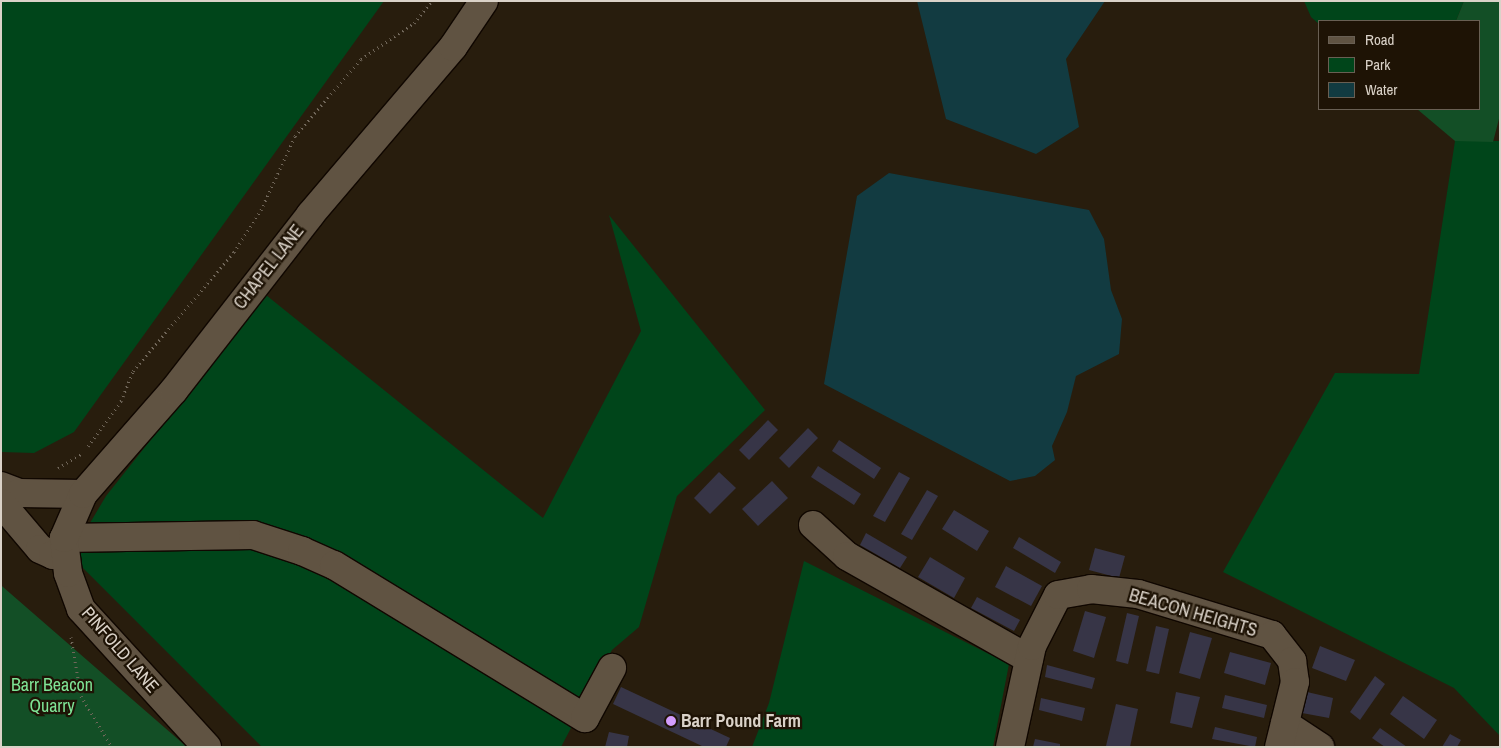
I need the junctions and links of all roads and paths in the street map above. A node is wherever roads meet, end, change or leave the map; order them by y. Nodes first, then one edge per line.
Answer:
1 (432, 1) edge
2 (484, 1) edge
3 (56, 469) dead end
4 (1, 486) edge
5 (83, 494) junction
6 (1, 502) edge
7 (813, 525) dead end
8 (64, 547) junction
9 (81, 609) junction
10 (1029, 659) junction
11 (612, 668) dead end
12 (1282, 735) edge
13 (112, 747) edge
14 (207, 747) edge
15 (1010, 747) edge
16 (1320, 747) edge

1 - 3 path
2 - 5 street, CHAPEL LANE
4 - 5 street
5 - 8 street, CHAPEL LANE
6 - 8 street
7 - 10 street
8 - 9 street, PINFOLD LANE
8 - 11 street
9 - 13 path
9 - 14 street, PINFOLD LANE
10 - 12 street, BEACON HEIGHTS
10 - 15 street, BEACON HEIGHTS
12 - 16 street, BEACON HEIGHTS

